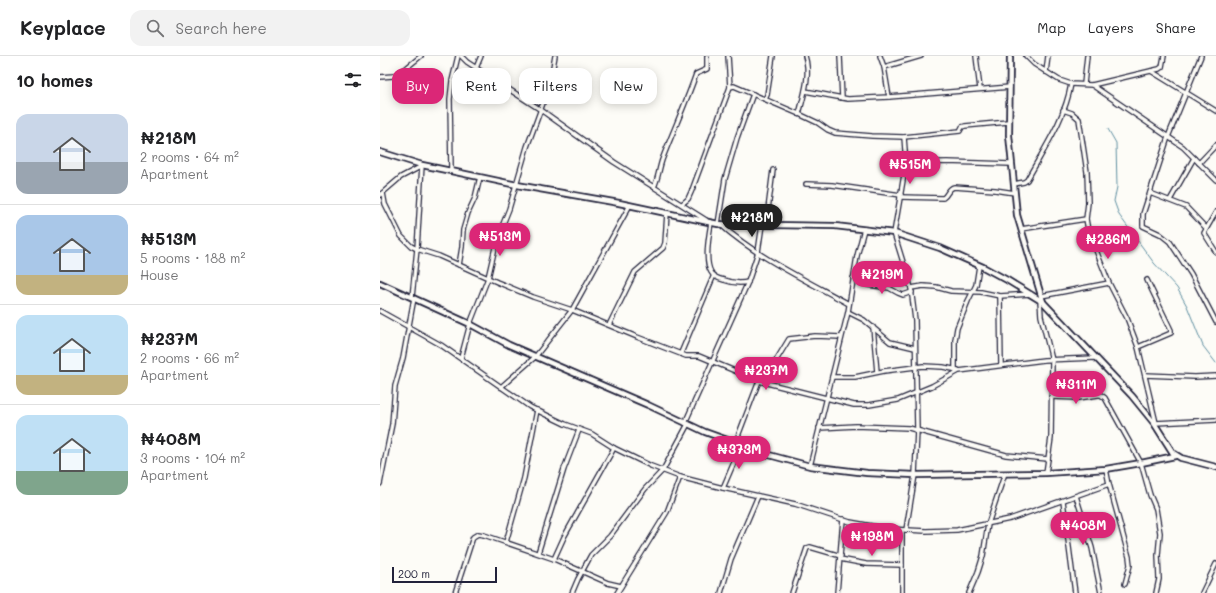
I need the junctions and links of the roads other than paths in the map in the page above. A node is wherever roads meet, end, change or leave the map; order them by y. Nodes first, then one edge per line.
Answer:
1 (421, 56) edge
2 (460, 56) edge
3 (482, 56) edge
4 (555, 56) edge
5 (707, 56) edge
6 (728, 56) edge
7 (773, 56) edge
8 (805, 56) edge
9 (840, 56) edge
10 (880, 56) edge
11 (921, 56) edge
12 (976, 56) edge
13 (1010, 56) edge
14 (1026, 56) edge
15 (1048, 56) edge
16 (1087, 56) edge
17 (1164, 56) edge
18 (1201, 56) edge
19 (884, 67) junction
20 (476, 68) joint
21 (1151, 71) junction
22 (1046, 72) junction
23 (380, 77) edge
24 (1071, 84) junction
25 (1084, 84) junction
26 (1092, 85) junction
27 (730, 87) junction
28 (1010, 87) junction
29 (980, 89) junction
30 (511, 91) edge
31 (805, 91) junction
32 (753, 94) junction
33 (1186, 94) junction
34 (889, 97) junction
35 (842, 98) junction
36 (765, 99) junction
37 (540, 110) junction
38 (1064, 110) junction
39 (1216, 111) edge
40 (799, 114) junction
41 (1008, 122) junction
42 (904, 137) junction
43 (1168, 137) junction
44 (1216, 145) edge
45 (380, 152) edge
46 (1194, 158) junction
47 (906, 163) junction
48 (1199, 163) junction
49 (1011, 164) junction
50 (422, 166) junction
51 (773, 170) dead end
52 (452, 171) junction
53 (480, 177) junction
54 (1216, 180) edge
55 (806, 184) dead end
56 (1014, 184) junction
57 (517, 185) junction
58 (654, 187) junction
59 (1150, 193) junction
60 (382, 194) edge
61 (1015, 194) junction
62 (900, 196) junction
63 (1170, 200) junction
64 (682, 204) junction
65 (630, 205) junction
66 (1216, 212) edge
67 (667, 213) junction
68 (1086, 219) junction
69 (709, 222) junction
70 (719, 224) junction
71 (764, 225) junction
72 (1206, 228) junction
73 (864, 229) junction
74 (1021, 229) junction
75 (894, 233) junction
76 (417, 249) junction
77 (758, 252) junction
78 (1216, 252) edge
79 (459, 265) junction
80 (979, 266) junction
81 (714, 275) junction
82 (488, 278) junction
83 (853, 278) junction
84 (1148, 280) dead end
85 (748, 282) junction
86 (380, 283) edge
87 (1109, 283) junction
88 (911, 290) junction
89 (973, 292) junction
90 (1031, 294) junction
91 (1000, 296) junction
92 (413, 298) junction
93 (1041, 299) junction
94 (849, 304) junction
95 (572, 310) junction
96 (380, 311) edge
97 (848, 312) junction
98 (1216, 322) edge
99 (470, 324) junction
100 (609, 325) junction
101 (873, 327) junction
102 (410, 328) junction
103 (841, 337) junction
104 (1138, 347) junction
105 (915, 348) junction
106 (681, 353) junction
107 (535, 357) junction
108 (461, 358) junction
109 (1095, 358) junction
110 (1052, 360) junction
111 (713, 361) junction
112 (1001, 365) junction
113 (916, 367) junction
114 (957, 370) junction
115 (877, 372) junction
116 (1145, 375) junction
117 (832, 376) junction
118 (1216, 376) edge
119 (761, 381) junction
120 (500, 387) junction
121 (916, 393) junction
122 (1052, 397) junction
123 (827, 398) junction
124 (537, 410) junction
125 (1216, 420) edge
126 (1155, 423) junction
127 (686, 424) junction
128 (819, 428) junction
129 (579, 430) junction
130 (917, 430) junction
131 (735, 444) junction
132 (741, 446) junction
133 (614, 448) junction
134 (1176, 456) junction
135 (1048, 459) junction
136 (1141, 464) junction
137 (810, 466) junction
138 (1216, 467) edge
139 (1106, 469) junction
140 (663, 470) junction
141 (1046, 473) junction
142 (1005, 474) junction
143 (915, 475) junction
144 (680, 477) junction
145 (380, 484) edge
146 (1109, 484) junction
147 (722, 488) junction
148 (758, 496) junction
149 (1076, 496) junction
150 (1062, 501) junction
151 (843, 519) junction
152 (988, 524) junction
153 (904, 530) junction
154 (506, 542) junction
155 (538, 553) junction
156 (840, 558) junction
157 (554, 559) junction
158 (1216, 564) edge
159 (902, 565) junction
160 (582, 571) junction
161 (1125, 584) dead end
162 (621, 586) junction
163 (455, 593) edge
164 (572, 593) edge
165 (617, 593) edge
166 (721, 593) edge
167 (792, 593) edge
168 (837, 593) edge
169 (902, 593) edge
170 (969, 593) edge
171 (1075, 593) edge
172 (1101, 593) edge
173 (1156, 593) edge
174 (1202, 593) edge

1 - 23 street
2 - 20 street
2 - 52 street
3 - 20 street
4 - 37 street
5 - 58 street
6 - 27 street
7 - 36 street
8 - 31 street
9 - 35 street
10 - 19 street
11 - 19 street
12 - 29 street
13 - 28 street
14 - 22 street
15 - 22 street
16 - 25 street
17 - 21 street
18 - 33 street
19 - 34 street
21 - 26 street
21 - 33 street
22 - 24 street
24 - 25 street
24 - 38 street
25 - 26 street
26 - 43 street
27 - 32 street
27 - 64 street
28 - 29 street
28 - 41 street
29 - 34 street
30 - 37 street
31 - 35 street
31 - 40 street
32 - 36 street
32 - 70 street
33 - 39 street
33 - 43 street
34 - 35 street
36 - 40 street
37 - 57 street
37 - 58 street
38 - 56 street
38 - 68 street
40 - 42 street
41 - 42 street
41 - 49 street
42 - 47 street
43 - 46 street
43 - 59 street
44 - 48 street
45 - 50 street
46 - 48 street
46 - 63 street
47 - 49 street
47 - 62 street
48 - 54 street
49 - 56 street
50 - 52 street
50 - 60 street
50 - 76 street
51 - 71 street
52 - 53 street
53 - 57 street
53 - 79 street
55 - 62 street
56 - 61 street
57 - 65 street
57 - 82 street
58 - 64 street
59 - 63 street
59 - 98 street
60 - 76 street
61 - 62 street
61 - 74 street
62 - 75 street
63 - 72 street
64 - 69 street
65 - 67 street
65 - 95 street
66 - 72 street
67 - 69 street
67 - 100 street
68 - 74 street
68 - 87 street
69 - 70 street
69 - 81 street
70 - 71 street
70 - 77 street
71 - 73 street
71 - 77 street
72 - 78 street
73 - 75 street
73 - 83 street
74 - 93 street
75 - 80 street
75 - 88 street
76 - 79 street
76 - 92 street
77 - 85 street
77 - 94 street
79 - 82 street
80 - 89 street
80 - 90 street
81 - 85 street
81 - 106 street
82 - 95 street
82 - 99 street
83 - 88 street
83 - 94 street
84 - 104 street
85 - 111 street
86 - 92 street
87 - 93 street
87 - 104 street
88 - 89 street
88 - 105 street
89 - 91 street
89 - 114 street
90 - 91 street
90 - 93 street
91 - 112 street
92 - 99 street
92 - 102 street
93 - 109 street
93 - 110 street
94 - 97 street
95 - 100 street
95 - 107 street
96 - 102 street
97 - 101 street
97 - 103 street
99 - 107 street
99 - 108 street
100 - 106 street
101 - 105 street
101 - 115 street
102 - 108 street
102 - 145 street
103 - 117 street
103 - 119 street
104 - 116 street
105 - 113 street
106 - 111 street
107 - 120 street
107 - 127 street
108 - 120 street
109 - 110 street
109 - 126 street
110 - 112 street
110 - 122 street
111 - 119 street
111 - 127 street
112 - 114 street
113 - 114 street
113 - 115 street
113 - 121 street
114 - 121 street
115 - 117 street
116 - 118 street
116 - 126 street
117 - 123 street
119 - 123 street
119 - 131 street
120 - 124 street
121 - 123 street
121 - 130 street
122 - 135 street
122 - 136 street
123 - 128 street
124 - 129 street
124 - 154 street
125 - 126 street
126 - 134 street
127 - 131 street
127 - 140 street
128 - 130 street
128 - 137 street
129 - 133 street
129 - 155 street
130 - 135 street
130 - 143 street
131 - 132 street
132 - 137 street
132 - 147 street
133 - 140 street
133 - 157 street
134 - 136 street
134 - 138 street
135 - 141 street
136 - 139 street
136 - 173 street
137 - 143 street
139 - 141 street
139 - 146 street
140 - 144 street
140 - 160 street
141 - 142 street
142 - 143 street
142 - 152 street
143 - 153 street
144 - 147 street
144 - 162 street
146 - 149 street
146 - 161 street
147 - 148 street
148 - 151 street
148 - 166 street
149 - 150 street
149 - 172 street
150 - 152 street
150 - 171 street
151 - 153 street
151 - 156 street
152 - 153 street
152 - 170 street
153 - 159 street
154 - 155 street
154 - 163 street
155 - 157 street
156 - 159 street
156 - 167 street
156 - 168 street
157 - 160 street
158 - 174 street
159 - 169 street
160 - 162 street
160 - 164 street
162 - 165 street

